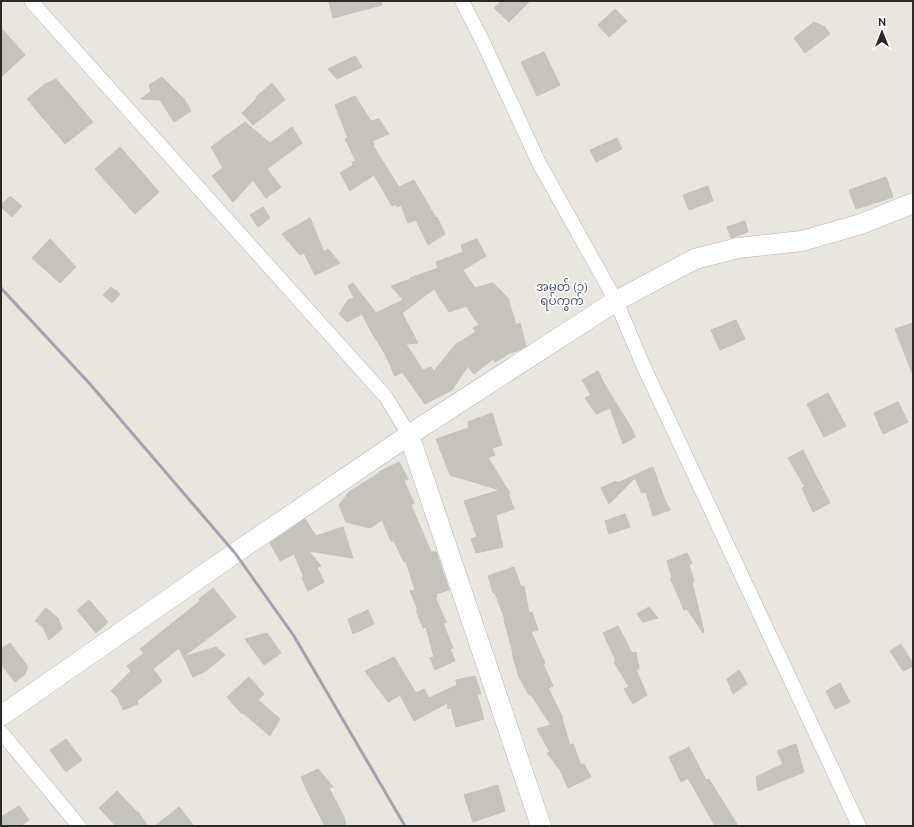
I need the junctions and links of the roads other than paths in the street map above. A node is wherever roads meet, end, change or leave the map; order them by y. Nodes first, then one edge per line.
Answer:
1 (31, 1) edge
2 (462, 1) edge
3 (913, 203) edge
4 (616, 301) junction
5 (409, 436) junction
6 (1, 716) edge
7 (1, 732) edge
8 (79, 826) edge
9 (541, 826) edge
10 (859, 826) edge

1 - 5 street
2 - 4 street
3 - 4 main road
4 - 5 main road
4 - 10 street
5 - 6 main road
5 - 9 main road
7 - 8 street

